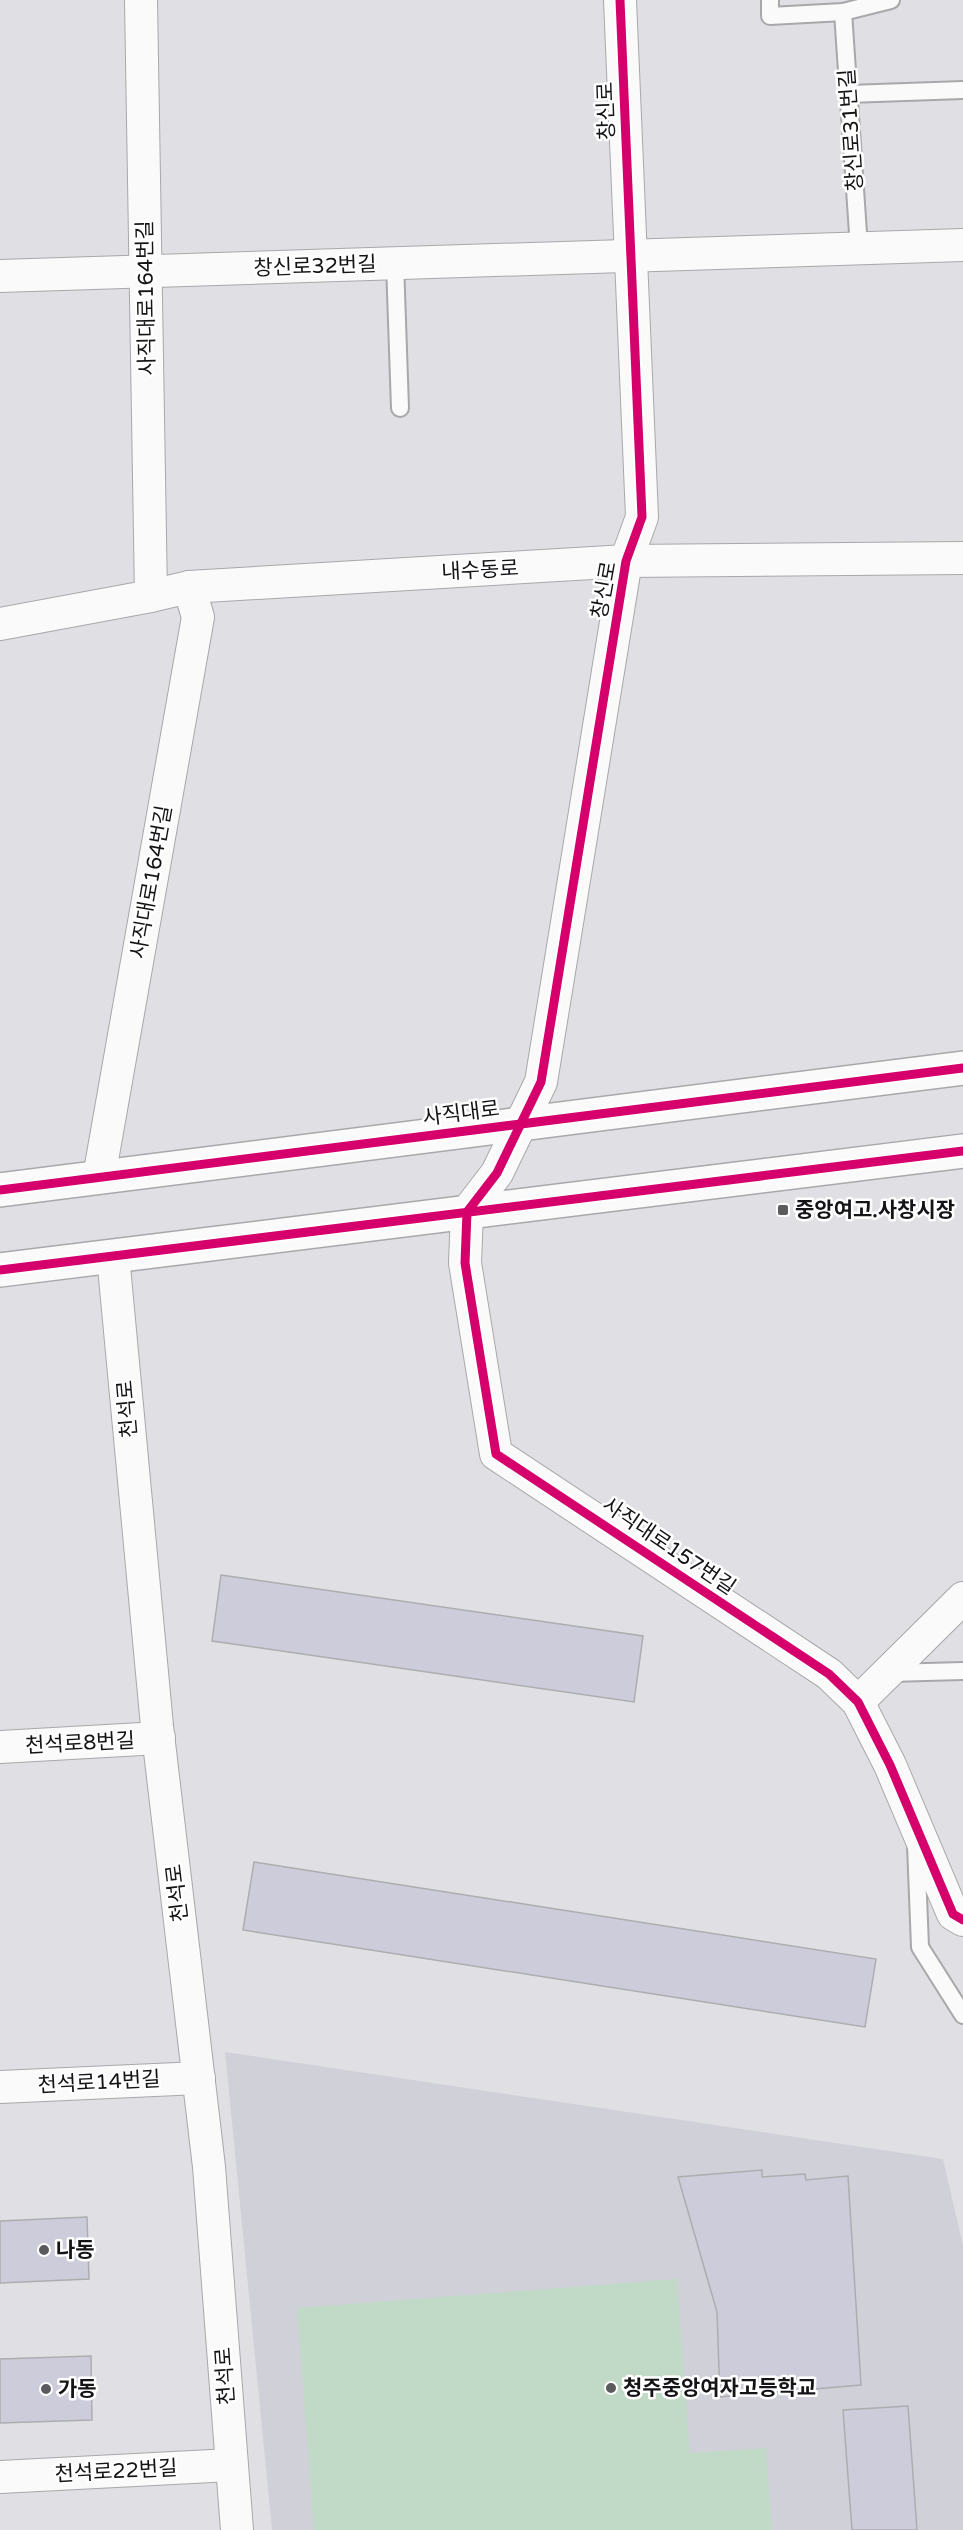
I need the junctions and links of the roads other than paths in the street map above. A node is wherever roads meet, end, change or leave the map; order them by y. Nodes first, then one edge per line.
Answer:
1 (141, 0) edge
2 (620, 0) edge
3 (770, 0) edge
4 (891, 0) edge
5 (843, 12) junction
6 (963, 90) edge
7 (848, 94) junction
8 (963, 244) edge
9 (859, 248) junction
10 (630, 256) junction
11 (395, 263) junction
12 (146, 271) junction
13 (0, 276) edge
14 (400, 408) dead end
15 (963, 558) edge
16 (626, 561) junction
17 (189, 587) junction
18 (151, 596) junction
19 (0, 624) edge
20 (963, 1068) edge
21 (523, 1124) junction
22 (963, 1151) edge
23 (99, 1177) junction
24 (0, 1190) edge
25 (467, 1212) junction
26 (112, 1256) junction
27 (0, 1270) edge
28 (963, 1598) edge
29 (963, 1671) edge
30 (890, 1673) junction
31 (858, 1702) junction
32 (159, 1738) junction
33 (0, 1747) edge
34 (915, 1823) junction
35 (963, 1920) edge
36 (963, 2014) edge
37 (199, 2078) junction
38 (0, 2086) edge
39 (231, 2465) junction
40 (0, 2477) edge
41 (237, 2530) edge

1 - 12 street, 사직대로164번길
2 - 10 street, 창신로
3 - 5 lane
4 - 5 lane
5 - 7 lane, 창신로31번길
6 - 7 lane
7 - 9 lane, 창신로31번길
8 - 9 street
9 - 10 street
10 - 11 street, 창신로32번길
10 - 16 street, 창신로
11 - 12 street, 창신로32번길
11 - 14 lane
12 - 13 street, 창신로32번길
12 - 18 street, 사직대로164번길
15 - 16 street, 내수동로
16 - 17 street, 내수동로
16 - 21 street, 창신로
17 - 18 street, 내수동로
17 - 23 street, 사직대로164번길
18 - 19 street, 내수동로
20 - 21 main road, 사직대로
21 - 23 main road, 사직대로
21 - 25 street, 창신로
22 - 25 main road
23 - 24 main road, 사직대로
25 - 26 main road
25 - 31 street, 사직대로157번길
26 - 27 main road
26 - 32 street, 천석로
28 - 30 street
29 - 30 lane
30 - 31 street
31 - 34 street, 사직대로157번길
32 - 33 street, 천석로8번길
32 - 37 street, 천석로
34 - 35 street, 사직대로157번길
34 - 36 lane
37 - 38 street, 천석로14번길
37 - 39 street, 천석로
39 - 40 street, 천석로22번길
39 - 41 street, 천석로

